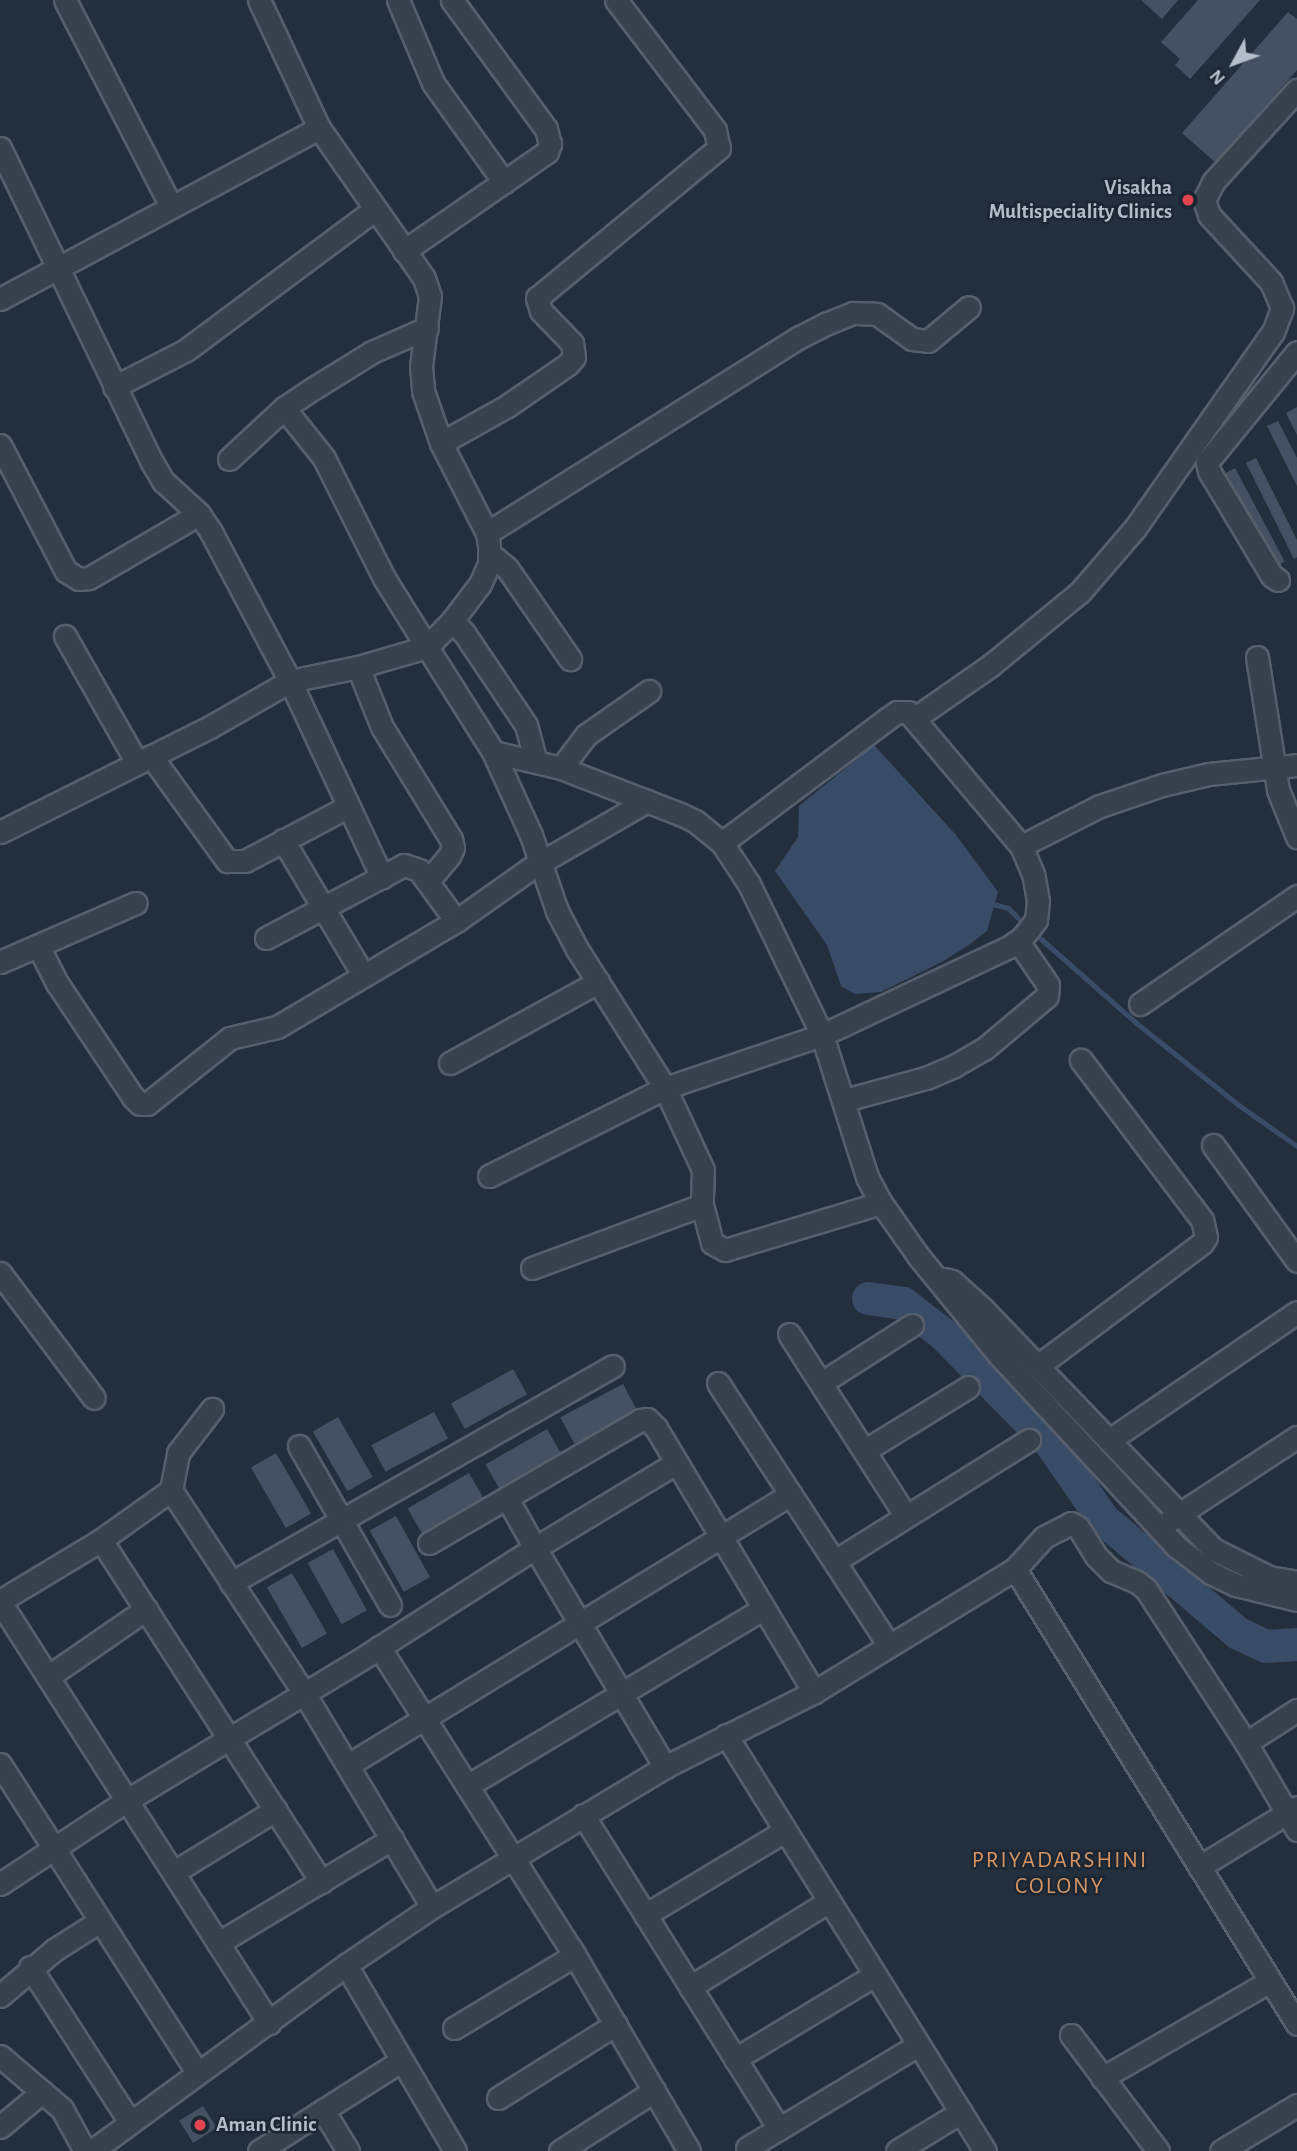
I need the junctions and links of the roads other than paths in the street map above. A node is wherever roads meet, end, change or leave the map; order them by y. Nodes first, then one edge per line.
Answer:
1 (65, 0) edge
2 (259, 0) edge
3 (398, 0) edge
4 (452, 0) edge
5 (616, 0) edge
6 (1297, 90) edge
7 (319, 128) junction
8 (1, 151) edge
9 (504, 182) junction
10 (171, 206) junction
11 (375, 209) junction
12 (404, 251) junction
13 (56, 270) junction
14 (0, 299) edge
15 (969, 307) dead end
16 (427, 328) junction
17 (1295, 361) edge
18 (114, 387) junction
19 (284, 408) junction
20 (441, 443) junction
21 (0, 445) edge
22 (229, 459) dead end
23 (199, 514) junction
24 (488, 543) junction
25 (1278, 580) dead end
26 (452, 621) junction
27 (65, 636) dead end
28 (427, 647) junction
29 (1257, 657) dead end
30 (569, 659) dead end
31 (358, 667) junction
32 (290, 681) junction
33 (649, 691) dead end
34 (915, 718) junction
35 (493, 752) junction
36 (144, 760) junction
37 (536, 762) junction
38 (1297, 765) edge
39 (1274, 766) junction
40 (561, 768) junction
41 (647, 801) junction
42 (347, 807) junction
43 (0, 832) edge
44 (1297, 837) edge
45 (284, 840) junction
46 (722, 843) junction
47 (1021, 846) junction
48 (540, 862) junction
49 (382, 877) junction
50 (428, 881) junction
51 (1297, 896) edge
52 (136, 903) dead end
53 (324, 906) junction
54 (456, 921) junction
55 (266, 938) dead end
56 (1018, 940) junction
57 (37, 946) junction
58 (0, 962) edge
59 (363, 975) junction
60 (598, 982) junction
61 (1140, 1004) dead end
62 (822, 1035) junction
63 (1081, 1060) dead end
64 (450, 1063) dead end
65 (665, 1088) junction
66 (845, 1100) junction
67 (1213, 1145) dead end
68 (489, 1177) dead end
69 (881, 1203) junction
70 (702, 1205) junction
71 (1297, 1261) edge
72 (532, 1268) dead end
73 (0, 1273) edge
74 (933, 1275) junction
75 (1297, 1312) edge
76 (912, 1325) dead end
77 (789, 1334) dead end
78 (1039, 1365) junction
79 (613, 1366) dead end
80 (821, 1383) junction
81 (718, 1384) dead end
82 (968, 1387) dead end
83 (94, 1398) dead end
84 (212, 1409) dead end
85 (1297, 1437) edge
86 (1111, 1439) junction
87 (1029, 1440) dead end
88 (299, 1446) dead end
89 (864, 1451) junction
90 (676, 1463) junction
91 (171, 1490) junction
92 (791, 1494) junction
93 (507, 1498) junction
94 (1179, 1514) junction
95 (906, 1517) junction
96 (342, 1520) junction
97 (1156, 1528) junction
98 (720, 1538) junction
99 (101, 1539) junction
100 (429, 1543) dead end
101 (535, 1548) junction
102 (835, 1561) junction
103 (1015, 1569) junction
104 (1297, 1582) edge
105 (231, 1583) junction
106 (1297, 1600) edge
107 (0, 1602) edge
108 (390, 1605) dead end
109 (146, 1609) junction
110 (763, 1609) junction
111 (578, 1623) junction
112 (889, 1645) junction
113 (379, 1647) junction
114 (49, 1676) junction
115 (814, 1692) junction
116 (304, 1693) junction
117 (619, 1694) junction
118 (1297, 1710) edge
119 (424, 1718) junction
120 (726, 1735) junction
121 (230, 1739) junction
122 (1246, 1743) junction
123 (0, 1764) edge
124 (348, 1765) junction
125 (665, 1767) junction
126 (467, 1786) junction
127 (129, 1799) junction
128 (275, 1810) junction
129 (583, 1815) junction
130 (1294, 1817) edge
131 (785, 1831) junction
132 (391, 1839) junction
133 (54, 1848) junction
134 (512, 1858) junction
135 (1199, 1867) junction
136 (174, 1872) junction
137 (321, 1882) junction
138 (0, 1884) edge
139 (829, 1901) junction
140 (432, 1907) junction
141 (645, 1914) junction
142 (100, 1921) junction
143 (218, 1943) junction
144 (575, 1955) junction
145 (346, 1965) junction
146 (30, 1968) junction
147 (875, 1975) junction
148 (1270, 1981) junction
149 (690, 1987) junction
150 (0, 1996) edge
151 (269, 2023) junction
152 (616, 2024) junction
153 (1297, 2024) edge
154 (454, 2028) dead end
155 (1072, 2035) dead end
156 (918, 2045) junction
157 (0, 2056) edge
158 (735, 2059) junction
159 (401, 2061) junction
160 (197, 2073) junction
161 (1102, 2078) junction
162 (654, 2091) junction
163 (42, 2092) junction
164 (498, 2098) dead end
165 (1297, 2105) edge
166 (323, 2110) junction
167 (961, 2112) junction
168 (130, 2122) junction
169 (0, 2127) edge
170 (779, 2129) junction
171 (1250, 2144) edge
172 (746, 2150) edge
173 (85, 2151) edge
174 (92, 2151) edge
175 (259, 2151) edge
176 (348, 2151) edge
177 (455, 2151) edge
178 (560, 2151) edge
179 (689, 2151) edge
180 (897, 2151) edge
181 (985, 2151) edge
182 (1158, 2151) edge
183 (1221, 2151) edge

1 - 10 street
2 - 7 street
3 - 9 street
4 - 9 street
5 - 20 street
6 - 34 street
7 - 10 street
7 - 11 street
8 - 13 street
9 - 12 street
10 - 13 street
11 - 12 street
11 - 18 street
12 - 16 street
13 - 14 street
13 - 18 street
15 - 24 street
16 - 19 street
16 - 20 street
17 - 25 street
18 - 23 street
19 - 22 street
19 - 28 street
20 - 24 street
21 - 23 street
23 - 32 street
24 - 26 street
24 - 30 street
26 - 28 street
26 - 37 street
27 - 36 street
28 - 31 street
28 - 35 street
29 - 39 street
31 - 32 street
31 - 50 street
32 - 36 street
32 - 42 street
33 - 40 street
34 - 46 street
34 - 47 street
35 - 37 street
35 - 48 street
36 - 43 street
36 - 45 street
37 - 40 street
38 - 39 street
39 - 44 street
39 - 47 street
40 - 41 street
41 - 46 street
41 - 48 street
42 - 45 street
42 - 49 street
45 - 53 street
46 - 62 street
47 - 56 street
48 - 54 street
48 - 60 street
49 - 50 street
49 - 53 street
50 - 54 street
51 - 61 street
52 - 57 street
53 - 55 street
53 - 59 street
54 - 59 street
56 - 62 street
56 - 66 street
57 - 58 street
57 - 59 street
60 - 64 street
60 - 65 street
62 - 65 street
62 - 66 street
63 - 78 street
65 - 68 street
65 - 70 street
66 - 69 street
67 - 71 street
69 - 70 street
69 - 74 street
70 - 72 street
73 - 83 street
74 - 78 street
74 - 97 street
75 - 86 street
76 - 80 street
77 - 80 street
78 - 86 street
79 - 96 street
80 - 89 street
81 - 92 street
82 - 89 street
84 - 91 street
85 - 94 street
86 - 94 street
87 - 95 street
88 - 96 street
89 - 95 street
90 - 93 street
90 - 98 street
90 - 101 street
91 - 99 street
91 - 105 street
92 - 98 street
92 - 102 street
93 - 100 street
93 - 101 street
94 - 97 street
94 - 104 street
95 - 102 street
96 - 105 street
96 - 108 street
97 - 106 street
98 - 110 street
98 - 111 street
99 - 107 street
99 - 109 street
101 - 111 street
101 - 113 street
102 - 112 street
103 - 112 street
103 - 122 street
103 - 135 street
105 - 116 street
107 - 114 street
109 - 114 street
109 - 121 street
110 - 115 street
110 - 117 street
111 - 117 street
111 - 119 street
112 - 115 street
113 - 116 street
113 - 119 street
114 - 127 street
115 - 120 street
116 - 121 street
116 - 124 street
117 - 125 street
117 - 126 street
118 - 122 street
119 - 124 street
119 - 126 street
120 - 125 street
120 - 131 street
121 - 127 street
121 - 128 street
122 - 130 street
123 - 133 street
124 - 132 street
125 - 129 street
126 - 134 street
127 - 133 street
127 - 136 street
128 - 136 street
128 - 137 street
129 - 134 street
129 - 141 street
130 - 135 street
131 - 139 street
131 - 141 street
132 - 137 street
132 - 140 street
133 - 138 street
133 - 142 street
134 - 140 street
134 - 144 street
135 - 148 street
136 - 143 street
137 - 143 street
139 - 147 street
139 - 149 street
140 - 145 street
141 - 149 street
142 - 146 street
142 - 160 street
143 - 151 street
144 - 152 street
144 - 154 street
145 - 151 street
145 - 159 street
146 - 150 street
146 - 168 street
147 - 156 street
147 - 158 street
148 - 153 street
148 - 161 street
149 - 158 street
151 - 160 street
152 - 162 street
152 - 164 street
155 - 161 street
156 - 167 street
156 - 170 street
157 - 163 street
158 - 170 street
159 - 166 street
159 - 177 street
160 - 168 street
161 - 182 street
162 - 178 street
162 - 179 street
163 - 169 street
163 - 173 street
165 - 171 street
166 - 175 street
166 - 176 street
167 - 180 street
167 - 181 street
168 - 174 street
170 - 172 street
171 - 183 street

